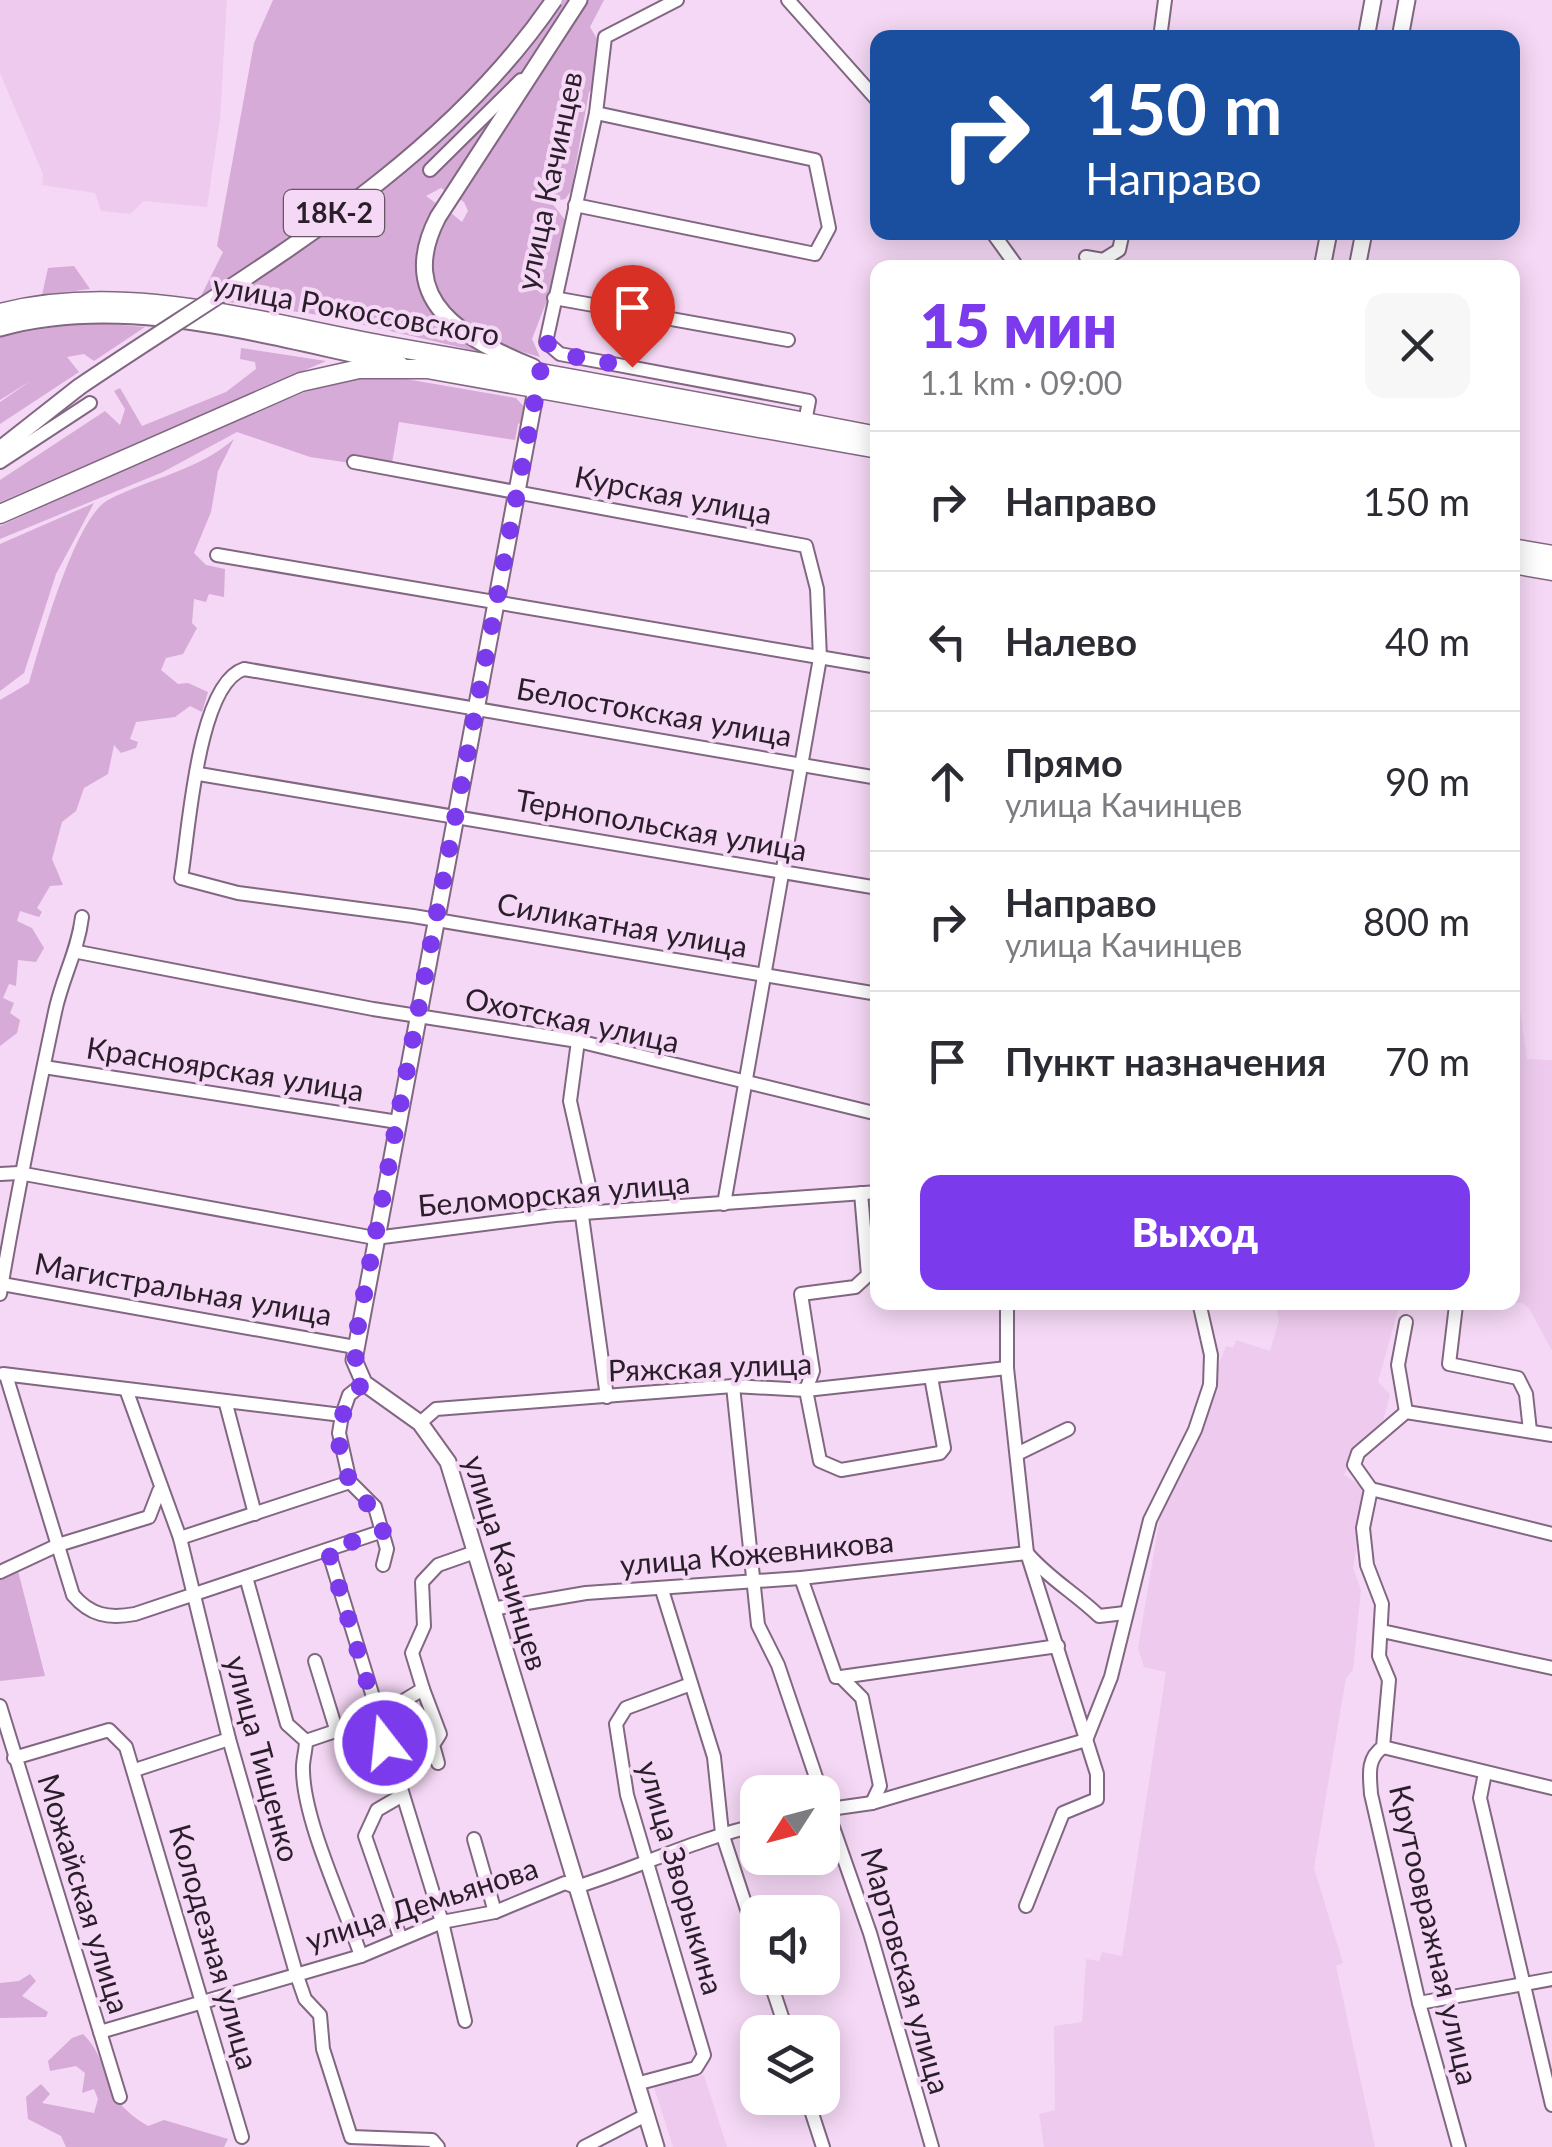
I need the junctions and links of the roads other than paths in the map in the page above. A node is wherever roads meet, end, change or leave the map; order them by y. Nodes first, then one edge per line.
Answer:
1 (554, 0) edge
2 (579, 0) edge
3 (677, 0) edge
4 (788, 0) edge
5 (1166, 0) edge
6 (1373, 0) edge
7 (1407, 0) edge
8 (1161, 30) edge
9 (1367, 30) edge
10 (1401, 30) edge
11 (548, 46) junction
12 (870, 91) edge
13 (596, 113) junction
14 (430, 170) dead end
15 (575, 206) junction
16 (1121, 240) edge
17 (1086, 256) dead end
18 (1104, 260) edge
19 (1104, 260) edge
20 (554, 298) junction
21 (0, 313) edge
22 (0, 328) edge
23 (788, 340) dead end
24 (546, 342) junction
25 (427, 369) junction
26 (541, 370) junction
27 (79, 388) junction
28 (536, 390) junction
29 (90, 403) dead end
30 (805, 422) junction
31 (870, 434) edge
32 (0, 437) edge
33 (870, 448) edge
34 (0, 449) edge
35 (0, 462) edge
36 (354, 462) dead end
37 (516, 491) junction
38 (0, 514) edge
39 (1520, 549) edge
40 (217, 555) dead end
41 (1552, 555) edge
42 (1520, 565) edge
43 (1552, 571) edge
44 (497, 602) junction
45 (820, 658) junction
46 (870, 666) edge
47 (476, 707) junction
48 (803, 765) junction
49 (199, 774) junction
50 (870, 777) edge
51 (454, 816) junction
52 (784, 872) junction
53 (870, 887) edge
54 (82, 917) dead end
55 (437, 920) junction
56 (78, 952) junction
57 (765, 976) junction
58 (870, 993) edge
59 (416, 1016) junction
60 (578, 1041) junction
61 (44, 1067) junction
62 (744, 1084) junction
63 (870, 1112) edge
64 (398, 1122) junction
65 (19, 1173) junction
66 (0, 1174) edge
67 (862, 1192) junction
68 (870, 1192) edge
69 (724, 1204) junction
70 (582, 1216) junction
71 (375, 1238) junction
72 (1, 1289) edge
73 (1008, 1310) edge
74 (1201, 1310) edge
75 (1455, 1310) edge
76 (1406, 1322) dead end
77 (354, 1347) junction
78 (1007, 1368) junction
79 (3, 1374) edge
80 (931, 1376) junction
81 (364, 1383) junction
82 (733, 1386) junction
83 (806, 1390) junction
84 (127, 1392) junction
85 (607, 1397) junction
86 (226, 1404) junction
87 (1406, 1412) junction
88 (342, 1416) junction
89 (420, 1423) junction
90 (1068, 1429) dead end
91 (1530, 1430) junction
92 (1552, 1435) edge
93 (1019, 1453) junction
94 (350, 1482) junction
95 (1371, 1489) junction
96 (160, 1491) junction
97 (255, 1514) junction
98 (383, 1531) junction
99 (1552, 1534) edge
100 (180, 1538) junction
101 (58, 1545) junction
102 (328, 1550) junction
103 (475, 1552) junction
104 (1027, 1553) junction
105 (383, 1564) dead end
106 (0, 1572) edge
107 (246, 1577) junction
108 (801, 1578) junction
109 (753, 1582) junction
110 (662, 1590) junction
111 (193, 1597) junction
112 (492, 1609) junction
113 (1125, 1613) junction
114 (1382, 1631) junction
115 (1058, 1646) junction
116 (315, 1661) dead end
117 (1552, 1668) edge
118 (841, 1677) junction
119 (692, 1684) junction
120 (423, 1689) junction
121 (0, 1706) edge
122 (377, 1717) junction
123 (336, 1729) junction
124 (229, 1739) junction
125 (306, 1740) junction
126 (1086, 1740) junction
127 (1383, 1747) junction
128 (14, 1758) junction
129 (438, 1763) dead end
130 (135, 1770) junction
131 (1485, 1774) junction
132 (814, 1775) edge
133 (1552, 1788) edge
134 (401, 1796) junction
135 (840, 1802) edge
136 (872, 1803) junction
137 (740, 1830) edge
138 (722, 1834) junction
139 (474, 1839) dead end
140 (840, 1849) edge
141 (649, 1865) junction
142 (576, 1887) junction
143 (742, 1895) edge
144 (1026, 1906) dead end
145 (495, 1912) junction
146 (442, 1922) junction
147 (400, 1938) junction
148 (360, 1956) junction
149 (296, 1973) junction
150 (1552, 1980) edge
151 (1522, 1986) junction
152 (204, 2001) junction
153 (1419, 2003) junction
154 (465, 2022) dead end
155 (100, 2032) junction
156 (636, 2084) junction
157 (120, 2097) dead end
158 (1552, 2105) edge
159 (646, 2115) junction
160 (813, 2115) edge
161 (242, 2138) dead end
162 (438, 2147) edge
163 (584, 2147) edge
164 (656, 2147) edge
165 (823, 2147) edge
166 (932, 2147) edge
167 (1459, 2147) edge

1 - 27 main road, 18К-2, bridge
2 - 11 main road, 18К-2
3 - 13 street, улица Качинцев
4 - 12 street
5 - 8 street
6 - 9 main road
7 - 10 main road
11 - 14 street
11 - 26 main road, 18К-2
13 - 15 street, улица Качинцев
13 - 15 street
15 - 20 street, улица Качинцев
16 - 18 street
17 - 19 street
20 - 23 street
20 - 24 street, улица Качинцев
21 - 26 highway, улица Рокоссовского
22 - 25 main road
24 - 26 street, улица Качинцев
24 - 30 street
25 - 28 highway, улица Рокоссовского
25 - 38 highway, улица Рокоссовского
26 - 28 street
26 - 30 highway, улица Рокоссовского
27 - 32 main road
27 - 34 main road
28 - 33 highway, улица Рокоссовского
28 - 37 main road
29 - 35 street
30 - 31 highway, улица Рокоссовского
36 - 37 street, Курская улица
37 - 44 main road
37 - 45 street, Курская улица
39 - 41 highway
40 - 44 street
42 - 43 highway
44 - 45 street
44 - 47 main road
45 - 46 street
45 - 48 street
47 - 48 street, Белостокская улица
47 - 49 street, Белостокская улица
47 - 51 main road
48 - 50 street, Белостокская улица
48 - 52 street
49 - 51 street, Тернопольская улица
49 - 55 street, Силикатная улица
51 - 52 street, Тернопольская улица
51 - 55 main road
52 - 53 street, Тернопольская улица
52 - 57 street
54 - 56 street
55 - 57 street, Силикатная улица
55 - 59 main road
56 - 59 street, Охотская улица
56 - 61 street
57 - 58 street, Силикатная улица
57 - 62 street
59 - 60 street, Охотская улица
59 - 64 main road
60 - 62 street, Охотская улица
60 - 70 street
61 - 64 street, Красноярская улица
61 - 65 street
62 - 63 street, Охотская улица
62 - 69 street
64 - 71 main road
65 - 66 street, Беломорская улица
65 - 71 street, Беломорская улица
65 - 72 street
67 - 68 street, Беломорская улица
67 - 69 street, Беломорская улица
67 - 83 street
69 - 70 street, Беломорская улица
70 - 71 street, Беломорская улица
70 - 85 street
71 - 77 main road
72 - 77 street, Магистральная улица
73 - 78 street
74 - 113 street
75 - 91 street
76 - 87 street
77 - 81 main road
78 - 80 street, Ряжская улица
78 - 93 street
79 - 84 street
79 - 101 street
80 - 83 street, Ряжская улица
80 - 83 street
81 - 88 street
81 - 89 main road, улица Качинцев
82 - 83 street, Ряжская улица
82 - 85 street, Ряжская улица
82 - 109 street, Мартовская улица
84 - 86 street
84 - 96 street, улица Тищенко
85 - 89 street, Ряжская улица
86 - 88 street
86 - 97 street
87 - 91 street
87 - 95 street, Крутоовражная улица
88 - 94 street
89 - 103 main road, улица Качинцев
90 - 93 street
91 - 92 street
93 - 104 street
94 - 97 street
94 - 98 street
95 - 99 street
95 - 114 street, Крутоовражная улица
96 - 100 street, улица Тищенко
96 - 101 street
97 - 100 street
98 - 102 street
98 - 105 street
100 - 111 street, улица Тищенко
101 - 106 street
101 - 111 street
102 - 107 street
102 - 122 street
103 - 112 main road, улица Качинцев
103 - 120 street
104 - 108 street, улица Кожевникова
104 - 113 street
104 - 115 street
107 - 111 street
107 - 125 street
108 - 109 street, улица Кожевникова
108 - 118 street
109 - 110 street, улица Кожевникова
109 - 132 street, Мартовская улица
110 - 112 street, улица Кожевникова
110 - 119 street
111 - 124 street, улица Тищенко
112 - 142 main road, улица Качинцев
113 - 126 street
114 - 117 street
114 - 127 street, Крутоовражная улица
115 - 118 street
115 - 126 street
116 - 123 street
118 - 136 street
119 - 138 street
119 - 141 street, улица Зворыкина
120 - 122 street
120 - 129 street
121 - 128 street, Можайская улица
122 - 123 street
122 - 134 street
123 - 125 street
124 - 130 street
124 - 149 street, улица Тищенко
125 - 148 street
126 - 136 street
126 - 144 street
127 - 131 street
127 - 153 street, Крутоовражная улица
128 - 130 street, Колодезная улица
128 - 155 street, Можайская улица
130 - 152 street, Колодезная улица
131 - 133 street
131 - 151 street
134 - 146 street
134 - 147 street
135 - 136 street
137 - 138 street, улица Демьянова
138 - 141 street, улица Демьянова
138 - 143 street
139 - 145 street
140 - 166 street, Мартовская улица
141 - 142 street, улица Демьянова
141 - 156 street, улица Зворыкина
142 - 145 street, улица Демьянова
142 - 156 main road, улица Качинцев
145 - 146 street, улица Демьянова
146 - 147 street, улица Демьянова
146 - 154 street
147 - 148 street, улица Демьянова
148 - 149 street, улица Демьянова
149 - 152 street, улица Демьянова
149 - 162 street, улица Тищенко
150 - 151 street
151 - 153 street
151 - 158 street
152 - 155 street, улица Демьянова
152 - 161 street, Колодезная улица
153 - 167 street, Крутоовражная улица
155 - 157 street, Можайская улица
156 - 159 main road, улица Качинцев
159 - 163 street
159 - 164 main road, улица Качинцев
160 - 165 street

